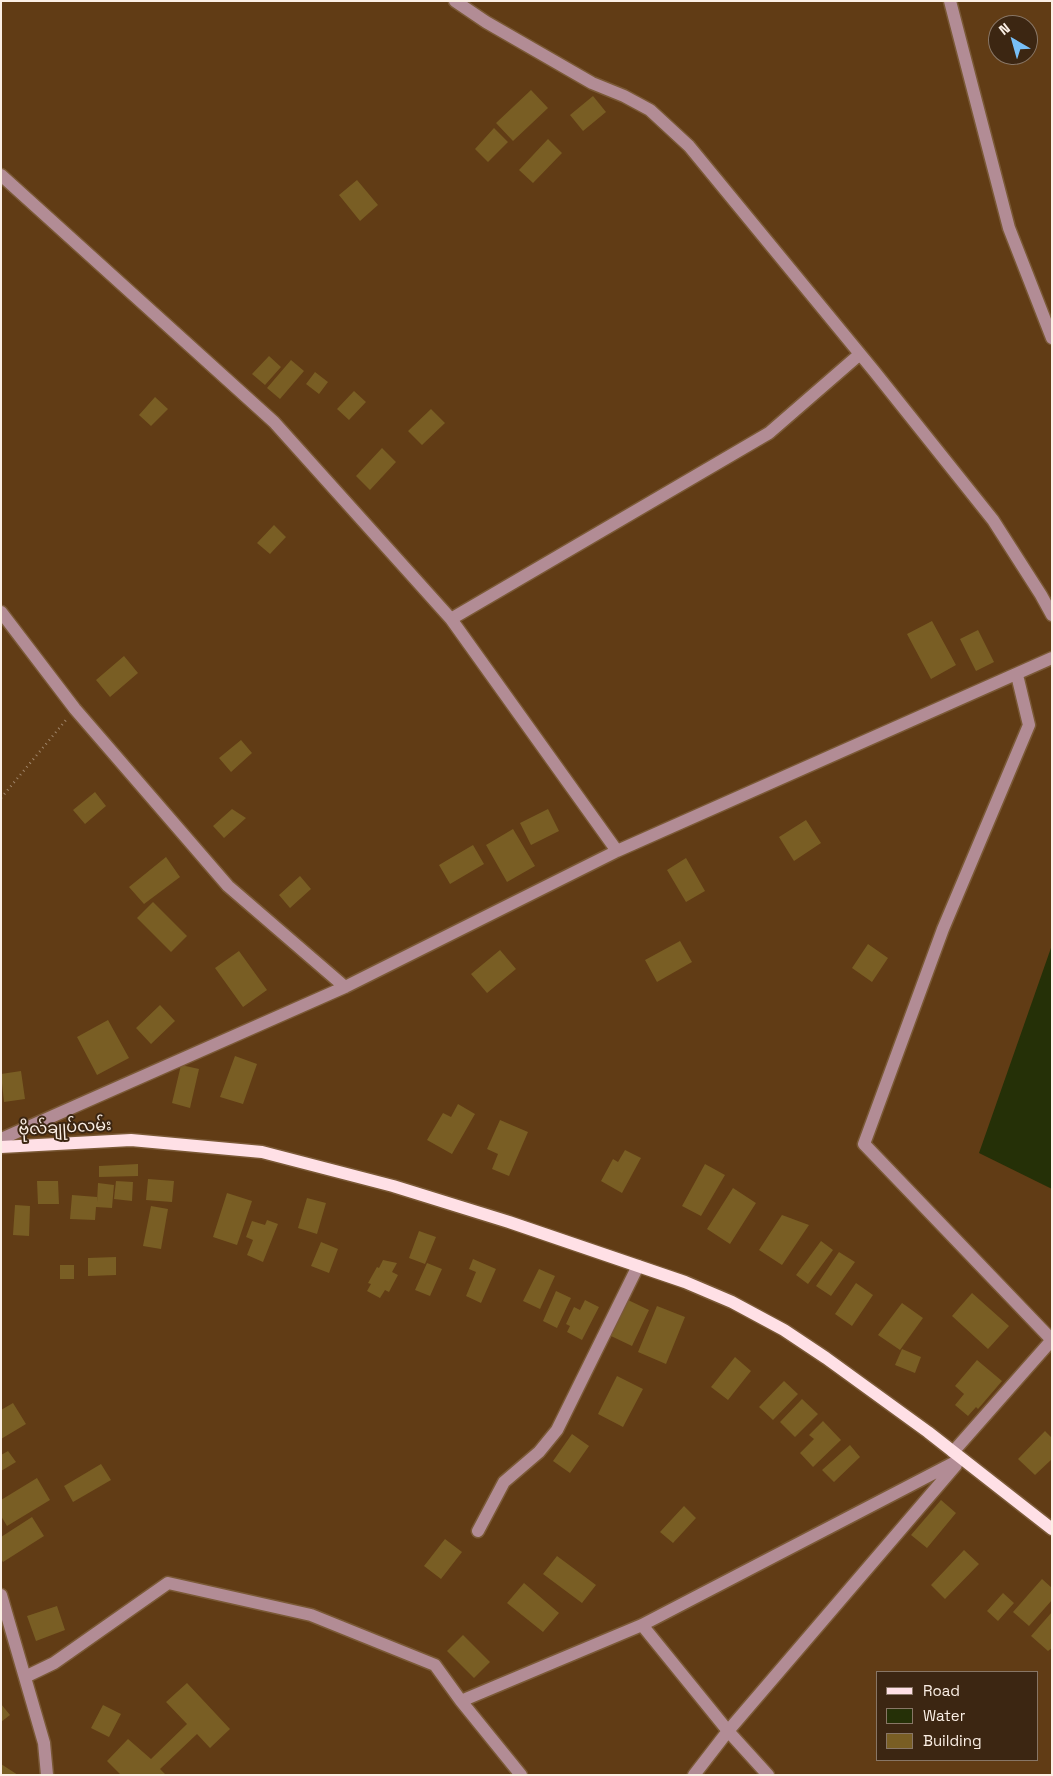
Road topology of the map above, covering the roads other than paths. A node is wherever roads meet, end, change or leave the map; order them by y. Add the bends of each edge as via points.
1 (455, 1) edge
2 (950, 1) edge
3 (1, 174) edge
4 (1048, 314) edge
5 (1052, 338) edge
6 (860, 354) junction
7 (1, 612) edge
8 (1052, 614) edge
9 (451, 619) junction
10 (1052, 658) edge
11 (1017, 674) junction
12 (617, 851) junction
13 (345, 988) junction
14 (1, 1139) edge
15 (1, 1148) edge
16 (638, 1266) junction
17 (1051, 1341) edge
18 (956, 1456) junction
19 (1052, 1529) edge
20 (478, 1531) dead end
21 (1, 1595) edge
22 (642, 1624) junction
23 (24, 1677) junction
24 (461, 1701) junction
25 (728, 1731) junction
26 (47, 1775) edge
27 (521, 1775) edge
28 (694, 1775) edge
29 (768, 1775) edge

1 - 6 street via 592,83 650,110 689,146
2 - 4 street via 1009,228
3 - 9 street via 274,422
4 - 5 street
6 - 8 street via 993,520
6 - 9 street via 769,434
7 - 13 street via 75,708 228,886
9 - 12 street
10 - 11 street
11 - 12 street
11 - 17 street via 1029,725 943,929 864,1144
12 - 13 street
13 - 14 street
15 - 16 main road, ဗိုလ်ချုပ်လမ်း via 131,1140 262,1152 393,1186
16 - 18 main road, ဗိုလ်ချုပ်လမ်း via 702,1288 784,1330 928,1432
16 - 20 street via 557,1430 539,1452 504,1482
17 - 18 street
18 - 19 main road, ဗိုလ်ချုပ်လမ်း
18 - 22 street
18 - 25 street
21 - 23 street
22 - 24 street
22 - 25 street
23 - 24 street via 54,1663 168,1583 320,1618 435,1665
23 - 26 street via 44,1744
24 - 27 street
25 - 28 street
25 - 29 street

